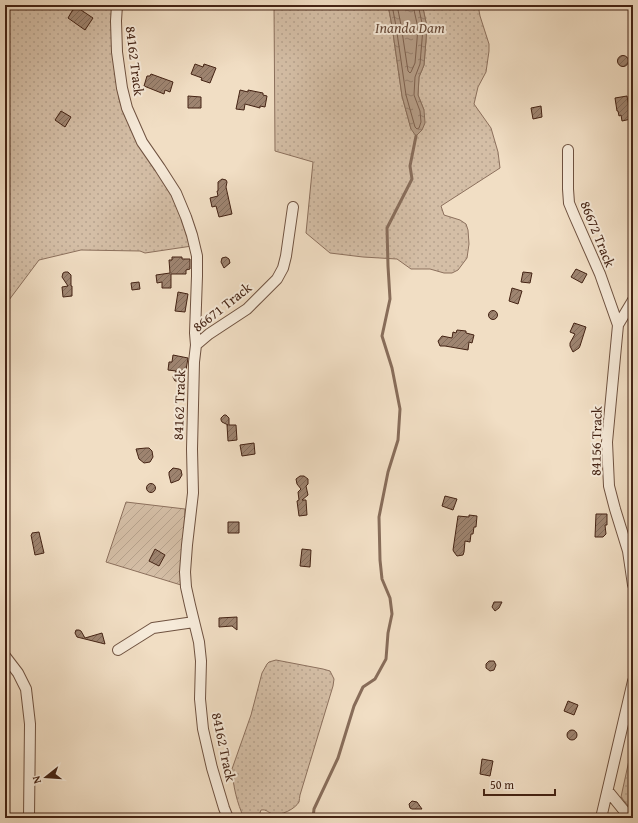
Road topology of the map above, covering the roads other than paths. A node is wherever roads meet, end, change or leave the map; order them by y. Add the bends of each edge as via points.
1 (117, 5) edge
2 (568, 150) dead end
3 (293, 207) dead end
4 (633, 300) edge
5 (618, 325) junction
6 (196, 345) junction
7 (633, 585) edge
8 (194, 622) junction
9 (118, 650) dead end
10 (5, 656) edge
11 (633, 682) edge
12 (608, 791) junction
13 (29, 818) edge
14 (228, 818) edge
15 (601, 818) edge
16 (630, 818) edge

1 - 6 street, 84162 Track via 117,52 127,108 142,142 176,194 194,242 197,256
2 - 5 street, 86672 Track via 569,203 600,274
3 - 6 street, 86671 Track via 286,256 277,279 247,309
4 - 5 street, 84156 Track
5 - 7 street, 84156 Track via 607,442 609,486 628,551
6 - 8 street, 84162 Track via 193,493 186,545 186,587
8 - 9 street via 153,628
8 - 14 street, 84162 Track via 201,661 200,699 203,729
10 - 13 street via 26,689 30,724
11 - 12 street
12 - 15 street
12 - 16 street

